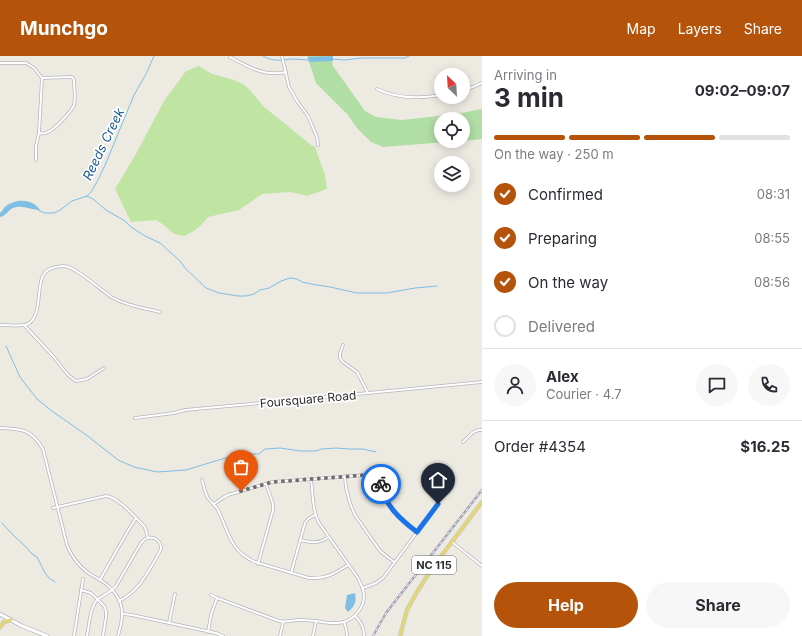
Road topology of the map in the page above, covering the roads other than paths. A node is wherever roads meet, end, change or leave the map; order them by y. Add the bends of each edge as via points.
1 (282, 56) edge
2 (230, 57) dead end
3 (0, 63) edge
4 (286, 72) junction
5 (42, 78) junction
6 (482, 83) edge
7 (470, 88) edge
8 (377, 90) dead end
9 (434, 96) edge
10 (39, 132) junction
11 (318, 145) dead end
12 (36, 160) dead end
13 (160, 312) dead end
14 (0, 325) edge
15 (24, 325) junction
16 (344, 345) dead end
17 (104, 368) dead end
18 (482, 382) edge
19 (368, 393) junction
20 (135, 418) dead end
21 (0, 428) edge
22 (482, 430) edge
23 (463, 442) dead end
24 (380, 469) dead end
25 (380, 474) junction
26 (345, 476) junction
27 (312, 479) junction
28 (202, 480) dead end
29 (266, 483) junction
30 (482, 502) edge
31 (214, 504) junction
32 (438, 504) dead end
33 (53, 508) dead end
34 (58, 508) junction
35 (315, 515) junction
36 (136, 518) junction
37 (417, 532) junction
38 (329, 537) junction
39 (148, 538) junction
40 (300, 540) junction
41 (452, 542) junction
42 (394, 562) junction
43 (258, 564) junction
44 (348, 565) junction
45 (482, 566) edge
46 (291, 573) junction
47 (83, 579) dead end
48 (100, 580) junction
49 (363, 588) junction
50 (81, 590) junction
51 (113, 590) junction
52 (175, 594) dead end
53 (211, 595) dead end
54 (217, 598) junction
55 (98, 600) junction
56 (120, 601) junction
57 (0, 614) edge
58 (122, 614) junction
59 (354, 616) junction
60 (11, 620) junction
61 (316, 621) junction
62 (283, 622) junction
63 (344, 622) junction
64 (169, 623) junction
65 (0, 627) edge
66 (208, 632) junction
67 (46, 636) edge
68 (74, 636) edge
69 (87, 636) edge
70 (103, 636) edge
71 (118, 636) edge
72 (223, 636) edge
73 (280, 636) edge
74 (313, 636) edge
75 (347, 636) edge
76 (364, 636) edge
77 (400, 636) edge

1 - 4 street
2 - 4 street via 262,73
3 - 5 street via 26,63
4 - 11 street via 292,94 314,127
5 - 10 street
5 - 10 street via 73,78 75,101 72,110 54,129 43,134
6 - 7 street
8 - 9 street via 400,97
10 - 12 street
13 - 15 street via 133,306 114,298 80,273 66,266 58,266 49,269 43,275 35,315 30,323
14 - 15 street
15 - 17 street via 76,381 87,379
16 - 19 street via 340,358 357,372
18 - 19 street, Foursquare Road
19 - 20 street, Foursquare Road via 185,410
21 - 34 street via 24,431 38,441 43,449
22 - 23 street via 472,433
24 - 25 street
25 - 26 street
25 - 37 street via 386,500 400,519
26 - 27 street
26 - 42 street via 346,488 355,515 380,550
27 - 29 street
27 - 35 street
28 - 31 street via 206,494
29 - 31 street via 228,495
29 - 43 street via 273,510
30 - 41 main road, NC 115
31 - 43 street via 233,545 245,558
32 - 37 street
33 - 34 street
34 - 36 street via 110,496
34 - 48 street via 71,553 80,566
35 - 38 street
35 - 40 street via 305,523
36 - 39 street via 144,526
36 - 48 street
37 - 42 street
38 - 40 street via 318,543
38 - 44 street
39 - 51 street via 141,543
39 - 56 street via 158,541 160,552 140,585
40 - 46 street
41 - 45 street
41 - 77 main road, NC 115 via 426,577 407,610
42 - 49 street via 383,578
43 - 46 street
44 - 46 street via 329,576 317,578
44 - 49 street
47 - 50 street
48 - 51 street
49 - 59 street via 363,603
50 - 55 street via 91,593
50 - 68 street
51 - 55 street
51 - 56 street
52 - 64 street
53 - 54 street
54 - 62 street
54 - 66 street
55 - 69 street via 92,611
55 - 70 street via 106,612
56 - 58 street
57 - 60 street
58 - 64 street
58 - 71 street
59 - 63 street
59 - 76 street via 363,626
60 - 65 main road via 4,622
60 - 67 street
61 - 62 street via 301,619
61 - 63 street
61 - 74 street
62 - 73 street
63 - 75 street
64 - 66 street
66 - 72 street

